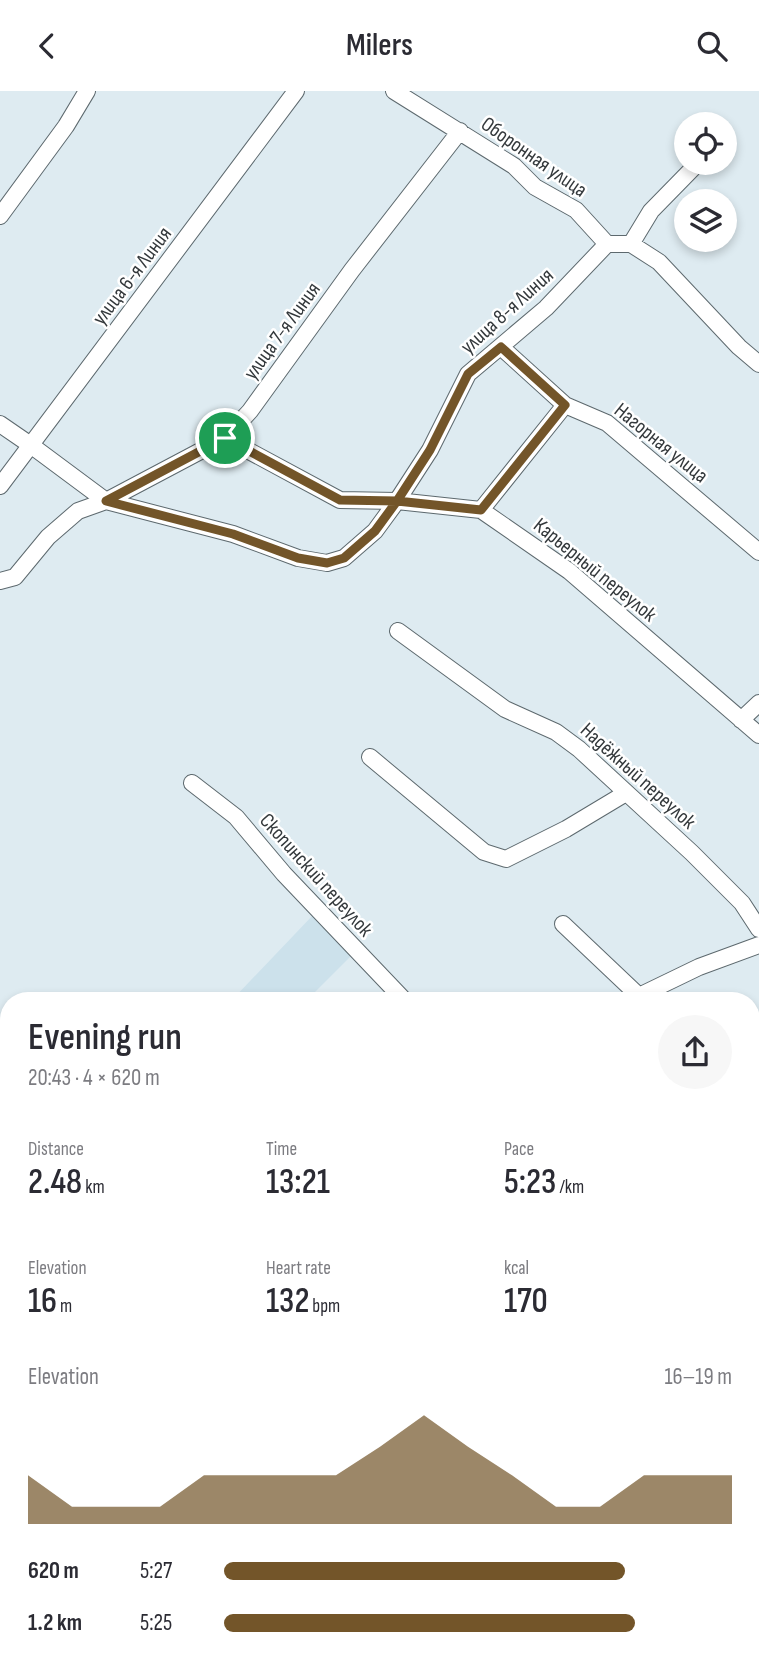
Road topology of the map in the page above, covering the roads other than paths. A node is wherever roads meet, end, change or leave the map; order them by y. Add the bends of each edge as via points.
1 (86, 91) edge
2 (296, 91) edge
3 (403, 94) edge
4 (460, 131) junction
5 (686, 175) edge
6 (0, 216) edge
7 (607, 244) junction
8 (631, 244) junction
9 (501, 347) junction
10 (759, 364) edge
11 (565, 405) junction
12 (0, 424) edge
13 (225, 438) junction
14 (32, 446) junction
15 (0, 486) edge
16 (106, 501) junction
17 (397, 501) junction
18 (481, 510) junction
19 (759, 552) edge
20 (0, 581) edge
21 (398, 631) dead end
22 (759, 703) edge
23 (741, 720) junction
24 (759, 735) edge
25 (370, 757) dead end
26 (192, 783) dead end
27 (626, 793) junction
28 (563, 924) dead end
29 (759, 929) edge
30 (759, 945) edge
31 (397, 992) edge
32 (630, 992) edge
33 (651, 992) edge

1 - 6 street
2 - 14 street, улица 6-я Линия
3 - 4 street, Оборонная улица
4 - 7 street, Оборонная улица via 514,166 535,187 576,210
4 - 13 street, улица 7-я Линия
5 - 8 street via 651,211
7 - 8 street
7 - 9 street, улица 8-я Линия
8 - 10 street via 659,262
9 - 11 street, Нагорная улица
9 - 17 street, улица 8-я Линия via 468,374 430,450
11 - 18 street
11 - 19 street, Нагорная улица via 607,423
12 - 14 street
13 - 16 street, улица 7-я Линия
13 - 17 street, Карьерный переулок via 340,500
14 - 15 street, улица 6-я Линия
14 - 16 street
16 - 17 street, улица 8-я Линия via 327,563 344,558 375,531
16 - 20 street, улица 7-я Линия via 78,511 48,537 15,577
17 - 18 street, Карьерный переулок
18 - 23 street, Карьерный переулок via 569,571
21 - 27 street, Надёжный переулок via 505,709 556,732
22 - 23 street
23 - 24 street, Карьерный переулок
25 - 27 street via 484,852 506,859
26 - 31 street, Скопинский переулок via 236,817
27 - 29 street, Надёжный переулок via 742,903
28 - 32 street
30 - 33 street via 699,967

